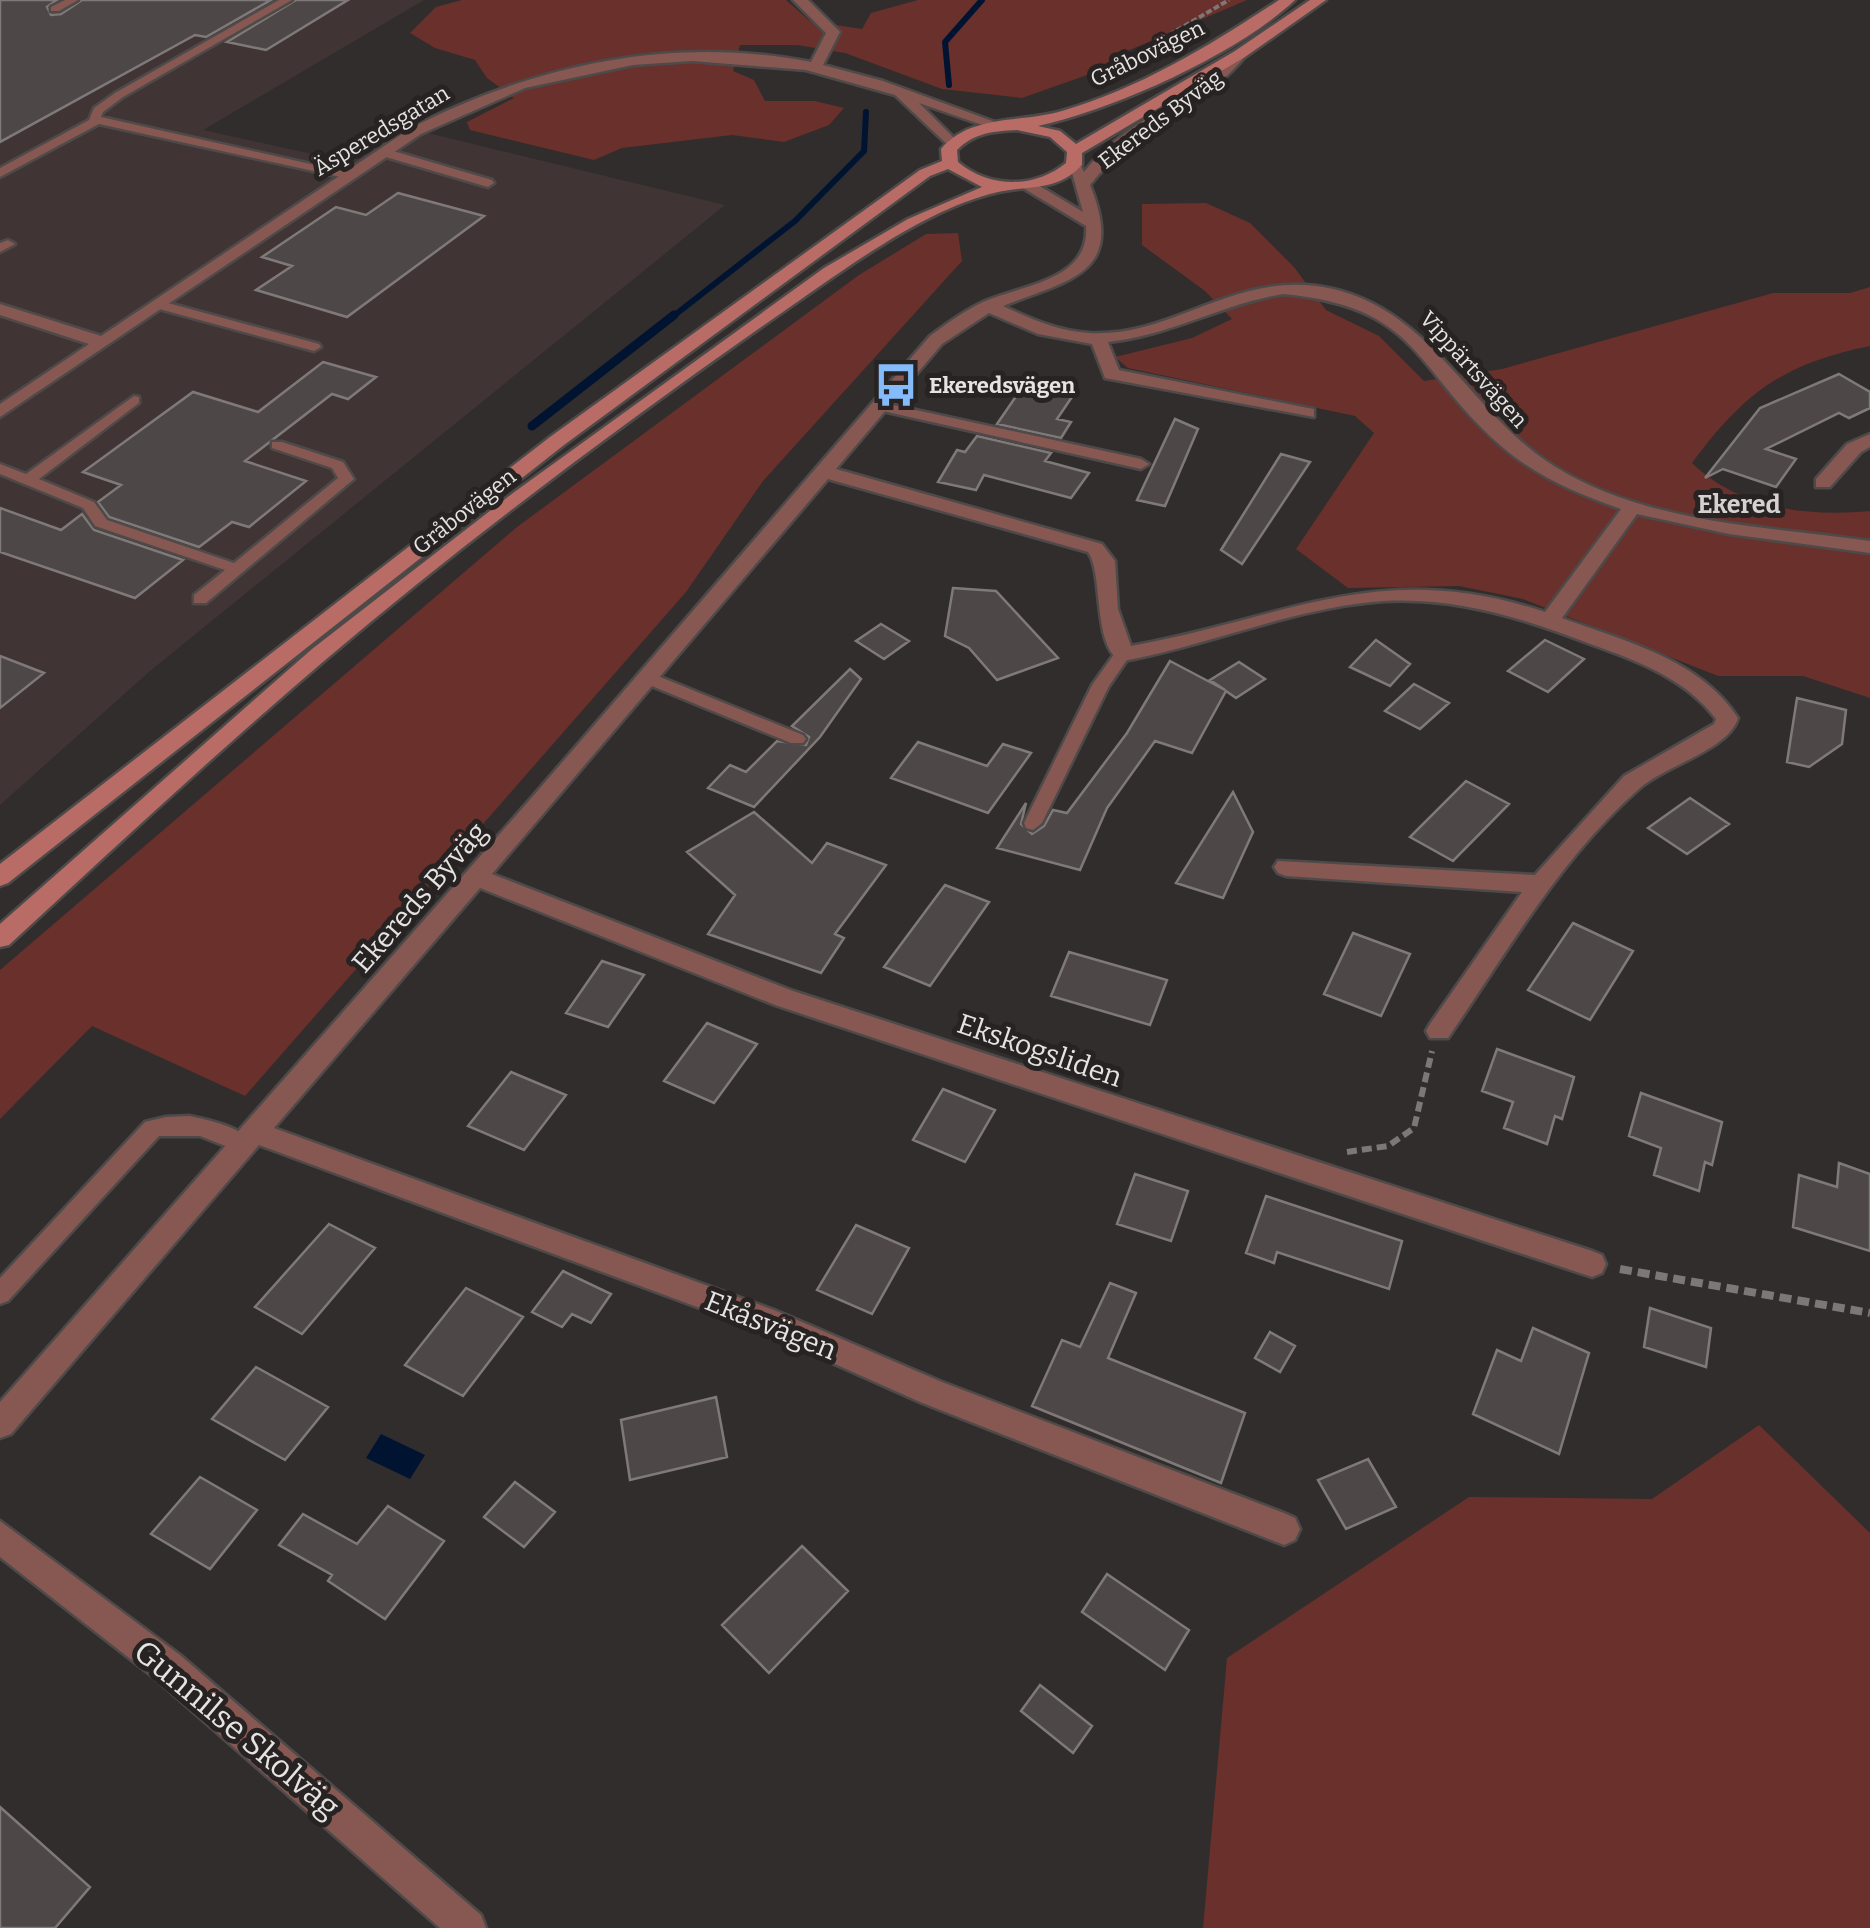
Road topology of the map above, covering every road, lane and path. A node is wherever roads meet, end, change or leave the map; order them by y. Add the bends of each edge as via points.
1 (73, 0) edge
2 (286, 0) edge
3 (800, 0) edge
4 (1229, 0) edge
5 (1288, 0) edge
6 (1319, 0) edge
7 (55, 9) dead end
8 (1240, 54) junction
9 (815, 68) junction
10 (1084, 83) dead end
11 (902, 95) junction
12 (94, 120) junction
13 (998, 126) junction
14 (1017, 126) junction
15 (952, 144) junction
16 (384, 152) junction
17 (1075, 158) junction
18 (950, 163) junction
19 (0, 173) edge
20 (346, 176) junction
21 (488, 184) dead end
22 (1028, 185) junction
23 (1002, 186) junction
24 (1081, 186) junction
25 (1090, 222) junction
26 (156, 304) junction
27 (988, 306) junction
28 (0, 309) edge
29 (1099, 340) junction
30 (102, 342) junction
31 (314, 347) dead end
32 (134, 400) dead end
33 (879, 406) junction
34 (0, 412) edge
35 (1308, 413) dead end
36 (1870, 440) edge
37 (277, 445) dead end
38 (1140, 464) dead end
39 (0, 468) edge
40 (822, 471) junction
41 (28, 479) junction
42 (1823, 483) dead end
43 (1632, 508) junction
44 (1870, 548) edge
45 (236, 569) junction
46 (200, 600) dead end
47 (1549, 620) junction
48 (1123, 654) junction
49 (648, 678) junction
50 (797, 739) dead end
51 (1033, 823) dead end
52 (1286, 867) dead end
53 (0, 877) edge
54 (475, 878) junction
55 (1542, 884) junction
56 (0, 938) edge
57 (1439, 1032) joint
58 (249, 1138) junction
59 (1333, 1153) dead end
60 (1592, 1264) joint
61 (0, 1294) edge
62 (1870, 1313) edge
63 (0, 1424) edge
64 (1284, 1529) dead end
65 (0, 1537) edge
66 (468, 1928) edge

1 - 7 lane
2 - 12 lane via 119,96
3 - 9 street via 832,32
4 - 10 path
5 - 14 main road, Gråbovägen via 1148,84 1078,112
6 - 8 main road, Gråbovägen
8 - 17 main road, Gråbovägen
8 - 24 street, Ekereds Byväg via 1098,164
9 - 11 street, Äsperedsgatan
9 - 16 street, Äsperedsgatan via 696,59 569,72 460,108
11 - 13 street, Äsperedsgatan
11 - 15 street, Äsperedsgatan
12 - 19 lane
12 - 20 lane
13 - 14 main road
13 - 15 main road
14 - 17 main road via 1054,134
15 - 18 main road
16 - 20 street, Äsperedsgatan
16 - 21 lane
17 - 22 main road, Gråbovägen via 1058,178
17 - 24 street, Ekereds Byväg
18 - 23 main road via 969,178
18 - 53 main road, Gråbovägen via 925,173 557,441
20 - 26 street, Äsperedsgatan
22 - 23 main road
22 - 25 street
23 - 56 main road, Gråbovägen via 950,204 884,240 569,460 274,693
24 - 25 street, Ekereds Byväg via 1094,211
25 - 27 street, Ekereds Byväg via 1092,251 1075,271
26 - 30 street, Äsperedsgatan
26 - 31 lane
27 - 29 street, Vippärtsvägen via 1049,335
27 - 33 street, Ekereds Byväg via 936,340
28 - 30 street
29 - 35 street via 1110,374
29 - 43 street, Vippärtsvägen via 1136,336 1270,291 1323,291 1366,302 1411,330 1510,445
30 - 34 street, Äsperedsgatan
32 - 41 lane
33 - 38 lane
33 - 40 street, Ekereds Byväg
36 - 42 street
37 - 45 lane via 338,466 346,479
39 - 41 lane
40 - 48 street via 1096,548 1105,561 1108,609
40 - 49 street, Ekereds Byväg
41 - 45 lane via 88,505 101,523
43 - 44 street, Vippärtsvägen via 1723,530
43 - 47 street
45 - 46 lane
47 - 48 street via 1479,603 1386,595
47 - 55 street via 1687,679 1716,698 1726,718 1713,736 1634,780
48 - 51 lane
49 - 50 lane
49 - 54 street, Ekereds Byväg
52 - 55 street
54 - 58 street, Ekereds Byväg
54 - 60 street, Ekskogsliden via 784,998
55 - 57 street
57 - 59 path via 1414,1128 1388,1146
58 - 61 lane via 198,1124 153,1128
58 - 63 street, Ekereds Byväg
58 - 64 street, Ekåsvägen via 764,1320
60 - 62 path
65 - 66 street, Gunnilse Skolväg via 168,1667

